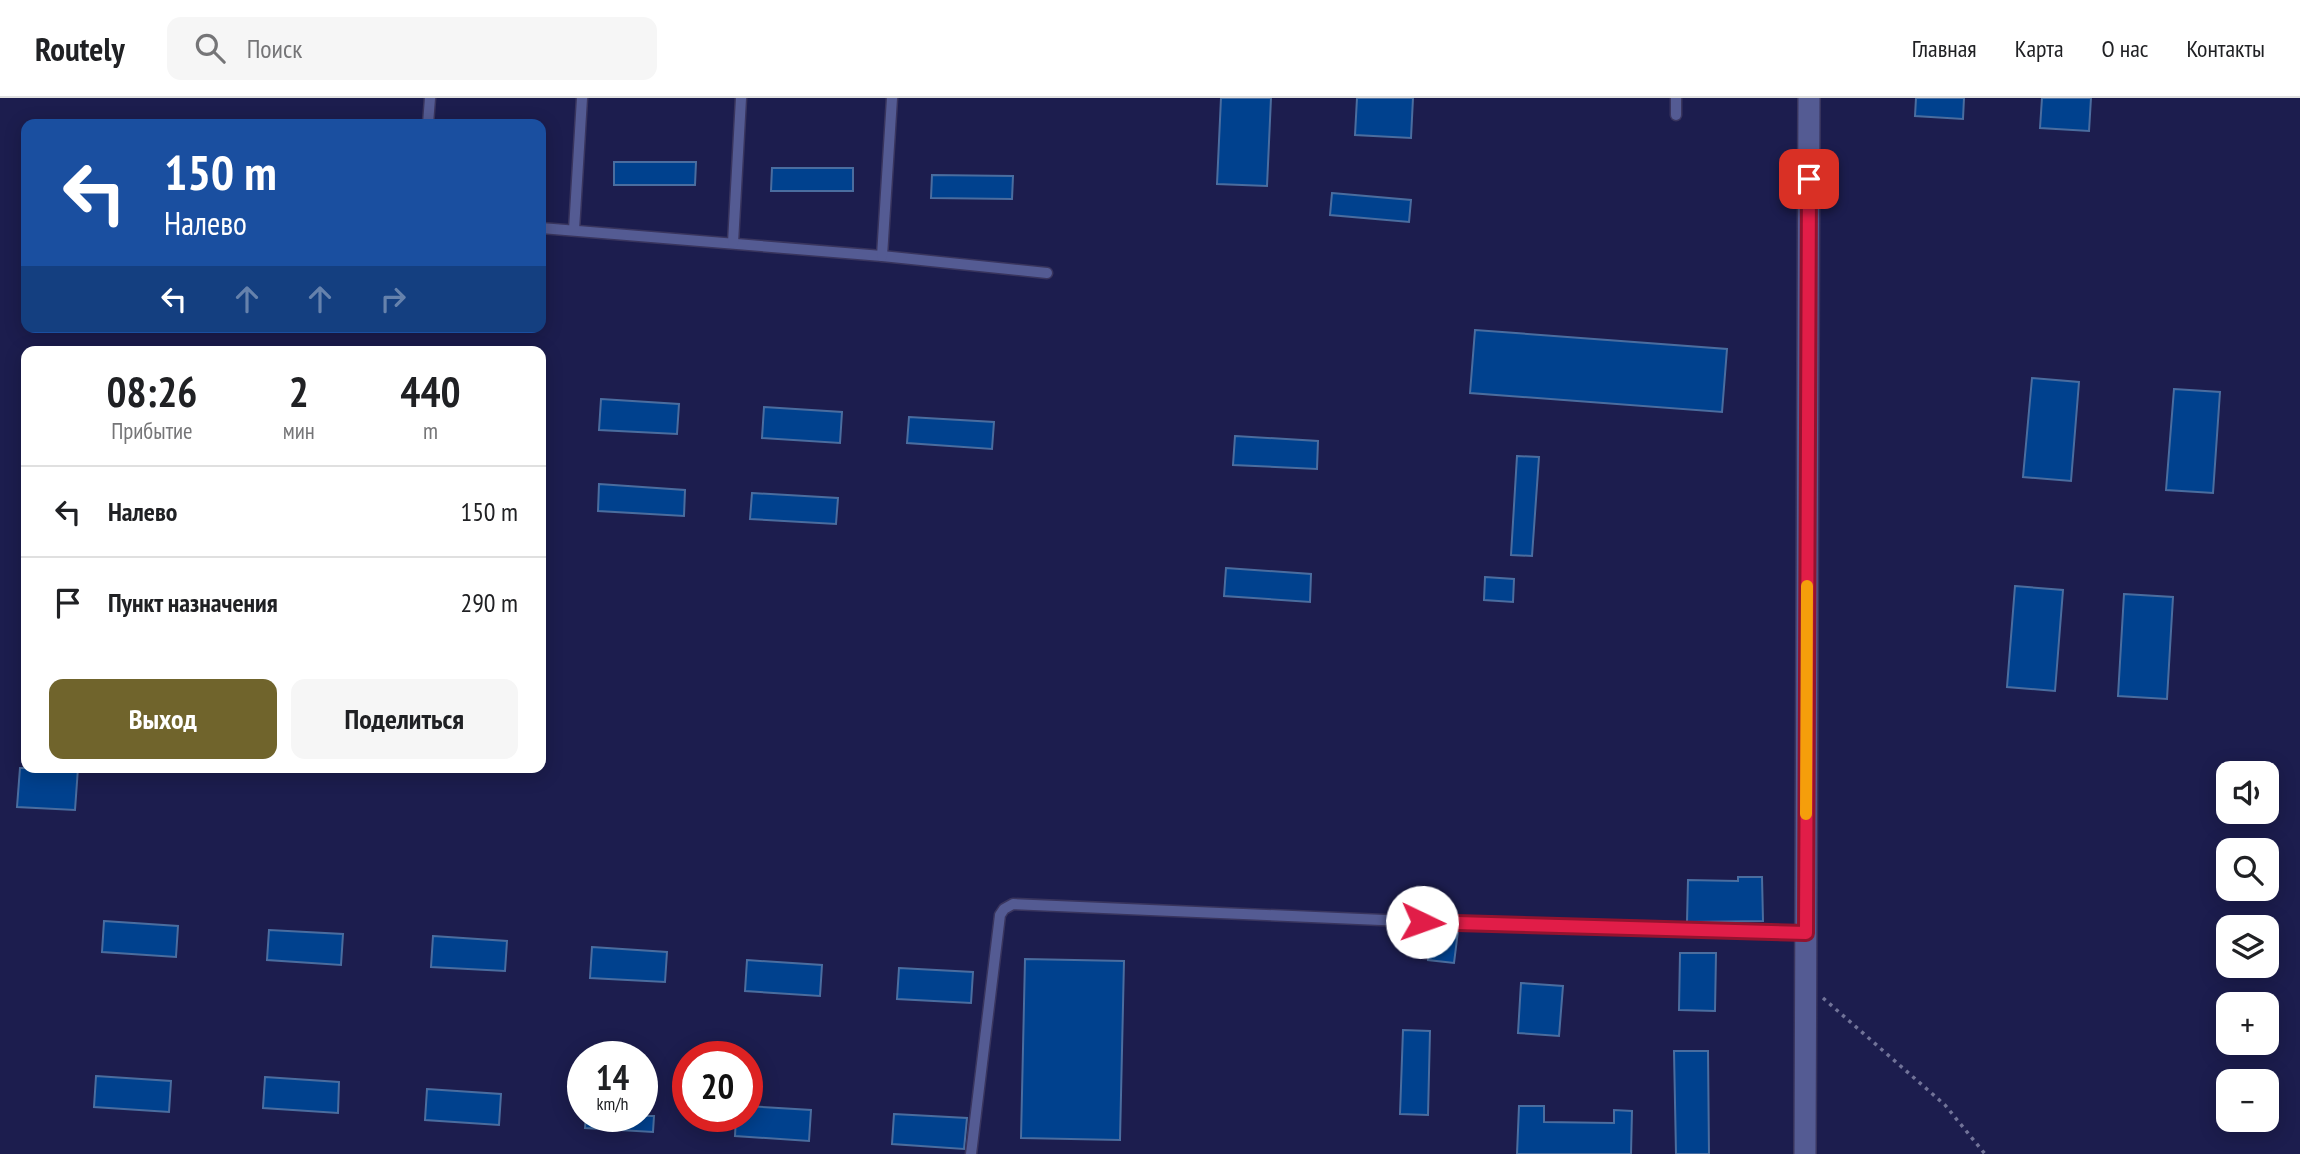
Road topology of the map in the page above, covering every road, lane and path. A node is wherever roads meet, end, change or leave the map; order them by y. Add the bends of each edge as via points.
1 (430, 98) edge
2 (582, 98) edge
3 (741, 98) edge
4 (892, 98) edge
5 (1676, 98) edge
6 (1809, 98) edge
7 (1676, 115) dead end
8 (428, 119) edge
9 (546, 228) edge
10 (573, 230) junction
11 (733, 243) junction
12 (882, 256) junction
13 (1047, 273) dead end
14 (1806, 933) junction
15 (1806, 981) junction
16 (971, 1154) edge
17 (1805, 1154) edge
18 (1985, 1154) edge

1 - 8 lane
2 - 10 lane
3 - 11 lane
4 - 12 lane
5 - 7 lane
6 - 14 street
9 - 10 lane
10 - 11 lane
11 - 12 lane
12 - 13 lane
14 - 15 street
14 - 16 lane via 1013,904 1000,915
15 - 17 street
15 - 18 path via 1945,1105

